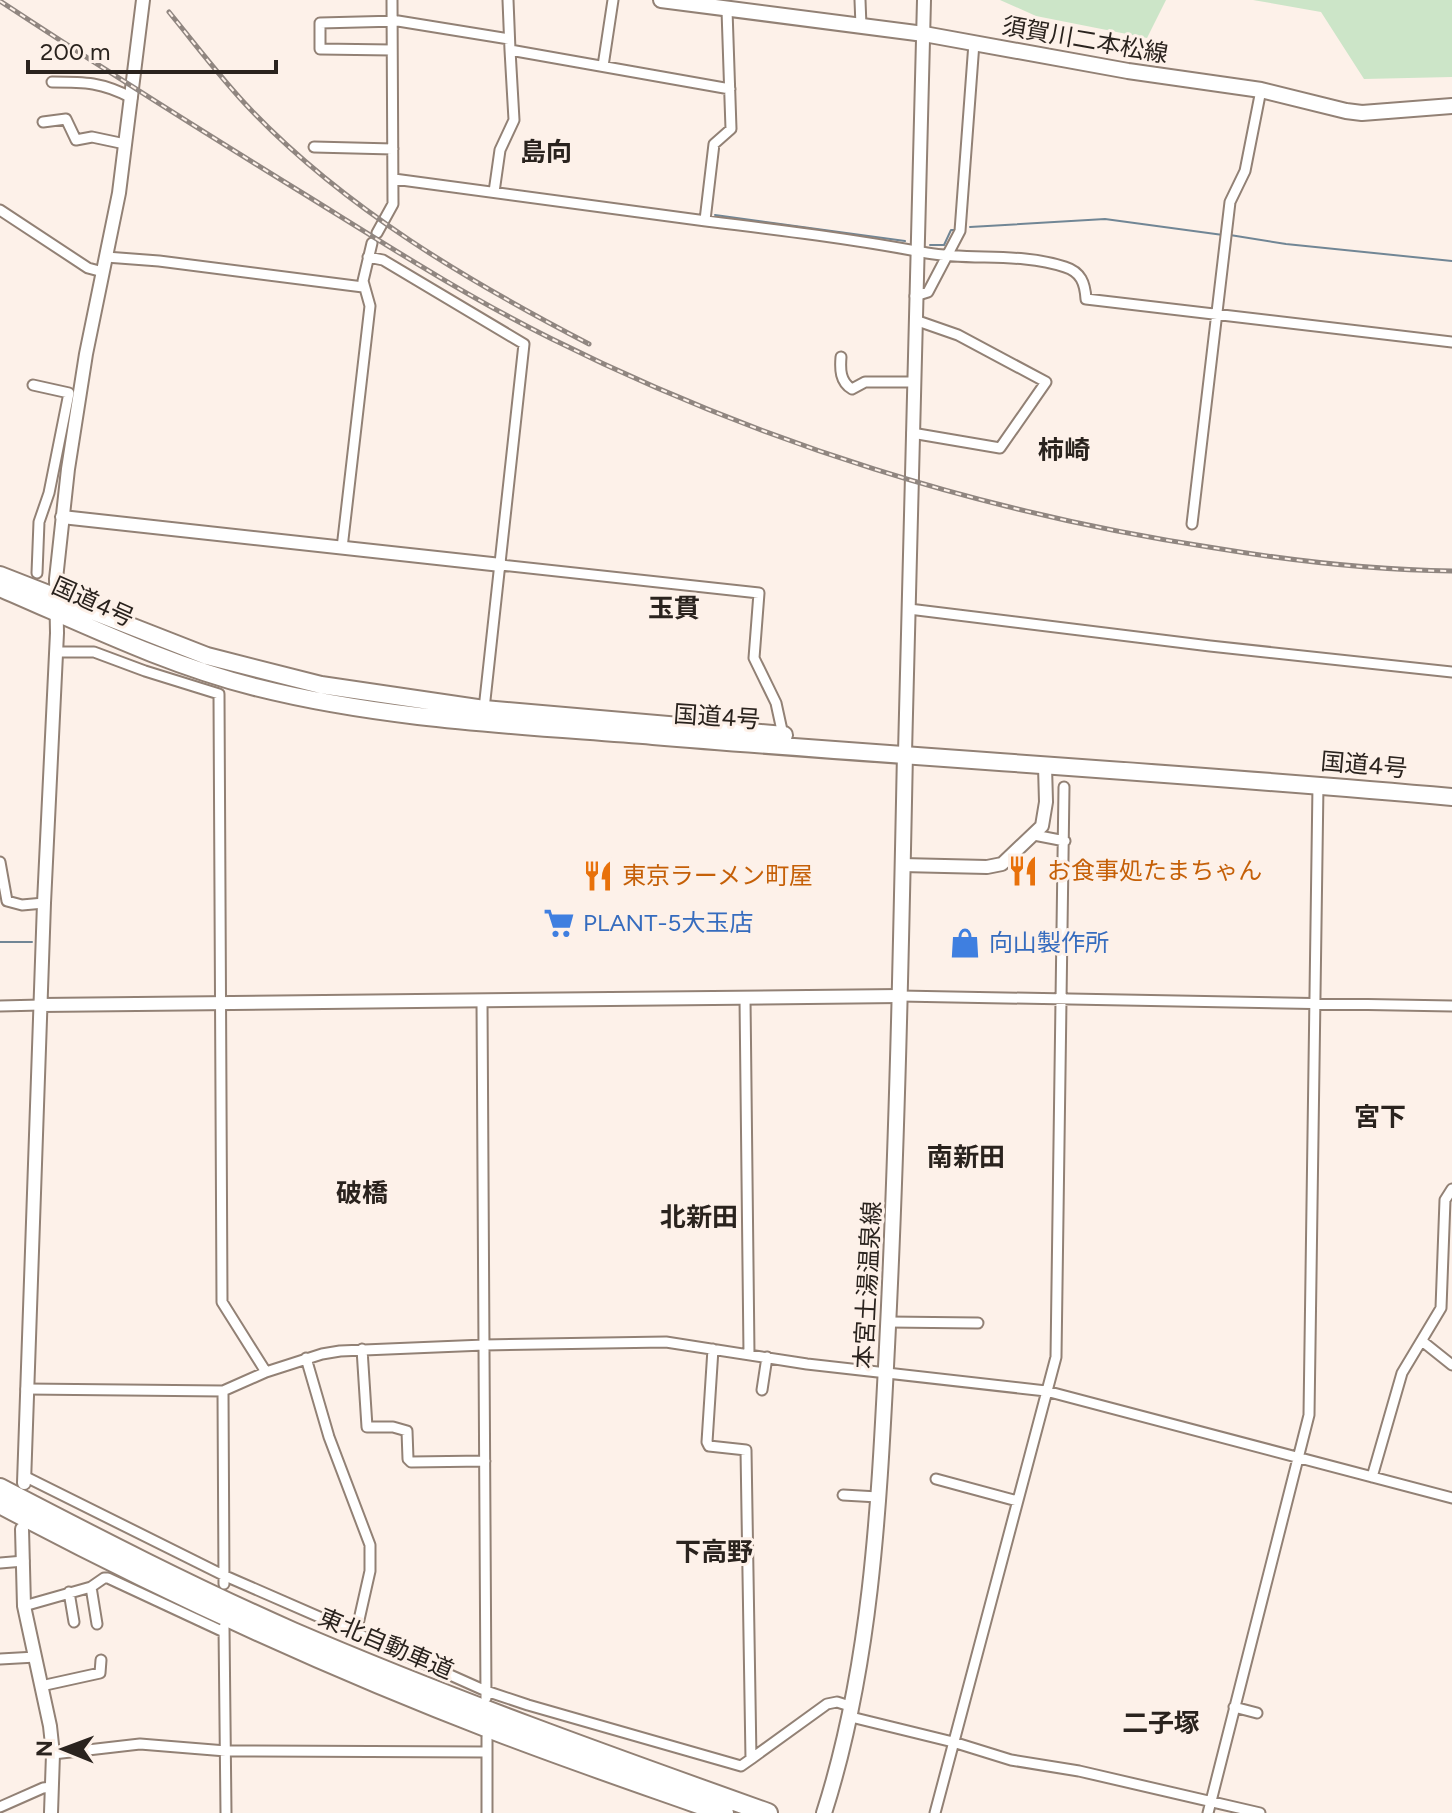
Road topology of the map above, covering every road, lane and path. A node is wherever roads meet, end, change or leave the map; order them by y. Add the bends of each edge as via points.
1 (143, 0) edge
2 (392, 0) edge
3 (508, 0) edge
4 (613, 0) edge
5 (661, 0) edge
6 (860, 0) edge
7 (924, 0) edge
8 (727, 10) junction
9 (391, 23) junction
10 (861, 26) junction
11 (924, 34) junction
12 (509, 39) junction
13 (974, 43) junction
14 (392, 50) junction
15 (510, 50) junction
16 (603, 66) junction
17 (52, 82) dead end
18 (730, 89) junction
19 (1261, 90) junction
20 (132, 98) junction
21 (1452, 106) edge
22 (43, 122) dead end
23 (125, 144) junction
24 (314, 147) dead end
25 (393, 149) junction
26 (394, 179) junction
27 (494, 192) junction
28 (0, 210) edge
29 (705, 220) junction
30 (916, 250) junction
31 (949, 255) junction
32 (106, 257) junction
33 (368, 257) junction
34 (103, 272) junction
35 (363, 287) junction
36 (915, 296) junction
37 (1217, 315) junction
38 (915, 320) junction
39 (1452, 342) edge
40 (841, 357) dead end
41 (913, 382) junction
42 (33, 385) dead end
43 (912, 433) junction
44 (46, 504) junction
45 (63, 512) junction
46 (1192, 524) dead end
47 (342, 548) junction
48 (501, 565) junction
49 (37, 573) dead end
50 (0, 575) edge
51 (0, 588) edge
52 (56, 604) junction
53 (909, 609) junction
54 (56, 652) junction
55 (1452, 672) edge
56 (484, 709) junction
57 (783, 735) junction
58 (905, 748) junction
59 (1045, 766) junction
60 (1318, 785) junction
61 (1064, 787) dead end
62 (1452, 788) edge
63 (1452, 797) edge
64 (1034, 835) junction
65 (1065, 841) junction
66 (0, 862) edge
67 (902, 865) junction
68 (44, 903) junction
69 (900, 996) junction
70 (1062, 997) junction
71 (745, 998) junction
72 (482, 1000) junction
73 (222, 1002) junction
74 (1315, 1004) junction
75 (41, 1005) junction
76 (0, 1006) edge
77 (1452, 1006) edge
78 (1452, 1189) edge
79 (888, 1322) junction
80 (978, 1323) dead end
81 (1422, 1341) junction
82 (484, 1345) junction
83 (362, 1349) junction
84 (713, 1349) junction
85 (749, 1354) junction
86 (767, 1357) junction
87 (306, 1358) junction
88 (1452, 1365) edge
89 (885, 1371) junction
90 (266, 1372) junction
91 (26, 1389) junction
92 (762, 1390) dead end
93 (223, 1391) junction
94 (1046, 1391) junction
95 (1299, 1458) junction
96 (485, 1461) junction
97 (1372, 1477) junction
98 (24, 1479) joint
99 (936, 1479) dead end
100 (0, 1488) edge
101 (843, 1495) dead end
102 (878, 1497) junction
103 (1452, 1498) edge
104 (1017, 1501) junction
105 (0, 1504) edge
106 (22, 1529) dead end
107 (24, 1561) junction
108 (0, 1563) edge
109 (224, 1580) junction
110 (91, 1587) junction
111 (69, 1592) junction
112 (24, 1606) junction
113 (74, 1622) dead end
114 (97, 1624) dead end
115 (356, 1633) junction
116 (36, 1657) junction
117 (0, 1659) edge
118 (101, 1660) dead end
119 (41, 1686) junction
120 (486, 1694) junction
121 (1234, 1707) junction
122 (852, 1712) junction
123 (1257, 1713) dead end
124 (487, 1737) dead end
125 (953, 1742) junction
126 (226, 1751) junction
127 (486, 1752) junction
128 (53, 1754) junction
129 (751, 1759) junction
130 (52, 1787) junction
131 (1210, 1800) junction
132 (0, 1807) edge
133 (51, 1813) edge
134 (226, 1813) edge
135 (487, 1813) edge
136 (724, 1813) edge
137 (768, 1813) edge
138 (824, 1813) edge
139 (935, 1813) edge
140 (1208, 1813) edge
141 (1260, 1813) edge

1 - 20 street
2 - 9 street
3 - 12 street
4 - 16 street
5 - 8 main road, 須賀川二本松線
6 - 10 street
7 - 11 street
8 - 10 main road, 須賀川二本松線
8 - 18 street
9 - 12 street
9 - 14 street
9 - 14 street via 320,23 320,49
10 - 11 main road, 須賀川二本松線
11 - 13 main road, 須賀川二本松線
11 - 30 street
12 - 15 street
13 - 19 main road, 須賀川二本松線
13 - 31 street via 960,231
14 - 25 street
15 - 16 street
15 - 27 street via 514,120 500,150
16 - 18 street
17 - 20 street via 109,86
18 - 29 street via 731,129 714,144
19 - 21 main road, 須賀川二本松線 via 1362,113
19 - 37 street via 1245,171 1230,202
20 - 23 street
22 - 23 street via 66,119 76,140 92,137
23 - 32 street
24 - 25 street
25 - 26 street
26 - 27 street
26 - 33 street via 393,204
27 - 29 street
28 - 34 street via 88,268
29 - 30 street
30 - 31 street
30 - 36 street
31 - 36 street via 928,292
31 - 37 street via 1013,257 1066,267 1079,273 1086,299
32 - 34 street
32 - 35 street
33 - 35 street
33 - 48 street via 383,260 524,344
34 - 45 street
35 - 47 street via 370,306
36 - 38 street
37 - 39 street
37 - 46 street
38 - 41 street
38 - 43 street via 958,335 1046,382 1000,448
40 - 41 street via 841,375 852,389 865,382
41 - 43 street
42 - 44 street via 69,393
43 - 53 street
44 - 45 street
44 - 49 street via 39,522
45 - 47 street
45 - 52 street
47 - 48 street
48 - 56 street
48 - 57 street via 759,593 754,658 776,703
50 - 52 highway, 国道4号
51 - 52 highway, 国道4号
52 - 54 street
52 - 56 highway, 国道4号 via 244,667 321,685
52 - 58 highway, 国道4号 via 156,655 216,676 364,710 467,723
53 - 55 street
53 - 58 street
54 - 68 street
54 - 73 street via 94,652 219,694
56 - 57 highway, 国道4号
57 - 58 highway, 国道4号
58 - 59 highway, 国道4号
58 - 62 highway, 国道4号
58 - 67 main road, 本宮土湯温泉線
59 - 60 highway, 国道4号
59 - 64 street via 1045,818
60 - 63 highway, 国道4号
60 - 74 street
61 - 65 street
64 - 65 street
64 - 67 street via 995,866
65 - 70 street
66 - 68 street via 7,901
67 - 69 main road, 本宮土湯温泉線
68 - 75 street
69 - 70 street
69 - 71 street
69 - 79 main road, 本宮土湯温泉線
70 - 74 street
70 - 94 street via 1056,1357
71 - 72 street
71 - 85 street
72 - 73 street
72 - 82 street
73 - 75 street
73 - 90 street via 222,1302
74 - 77 street
74 - 95 street via 1309,1415
75 - 76 street
75 - 91 street
78 - 81 street via 1445,1200 1441,1308
79 - 80 street
79 - 89 main road, 本宮土湯温泉線
81 - 88 street
81 - 97 street via 1402,1373
82 - 83 street
82 - 84 street via 666,1342
82 - 96 street
83 - 87 street
83 - 96 street via 367,1427 407,1431 411,1462
84 - 85 street
84 - 129 street via 707,1442 746,1450
85 - 86 street
86 - 89 street
86 - 92 street
87 - 90 street
87 - 115 street via 370,1545 370,1571
89 - 94 street
89 - 102 main road, 本宮土湯温泉線
90 - 93 street
91 - 93 street
91 - 98 street
93 - 109 street
94 - 95 street
94 - 104 street
95 - 97 street
95 - 121 street
96 - 120 street
97 - 103 street
98 - 109 street
99 - 104 street
100 - 137 highway, 東北自動車道 via 170,1575 344,1653 538,1731
101 - 102 street
102 - 122 main road, 本宮土湯温泉線
104 - 125 street
105 - 136 highway, 東北自動車道 via 301,1650 494,1730
106 - 107 street
107 - 108 street
107 - 112 street
109 - 115 street
110 - 111 street
110 - 114 street
110 - 126 street via 108,1578 224,1628
111 - 112 street
111 - 113 street
112 - 116 street
115 - 120 street
116 - 117 street
116 - 119 street
118 - 119 street via 100,1673
119 - 128 street
120 - 129 street via 741,1766
121 - 123 street
121 - 131 street
122 - 125 street
122 - 129 street via 837,1702 827,1704
122 - 138 main road, 本宮土湯温泉線
124 - 127 street
125 - 131 street via 1011,1760
125 - 139 street
126 - 127 street
126 - 128 street via 140,1744
126 - 134 street
127 - 135 street
128 - 130 street
130 - 132 street
130 - 133 street
131 - 140 street
131 - 141 street

